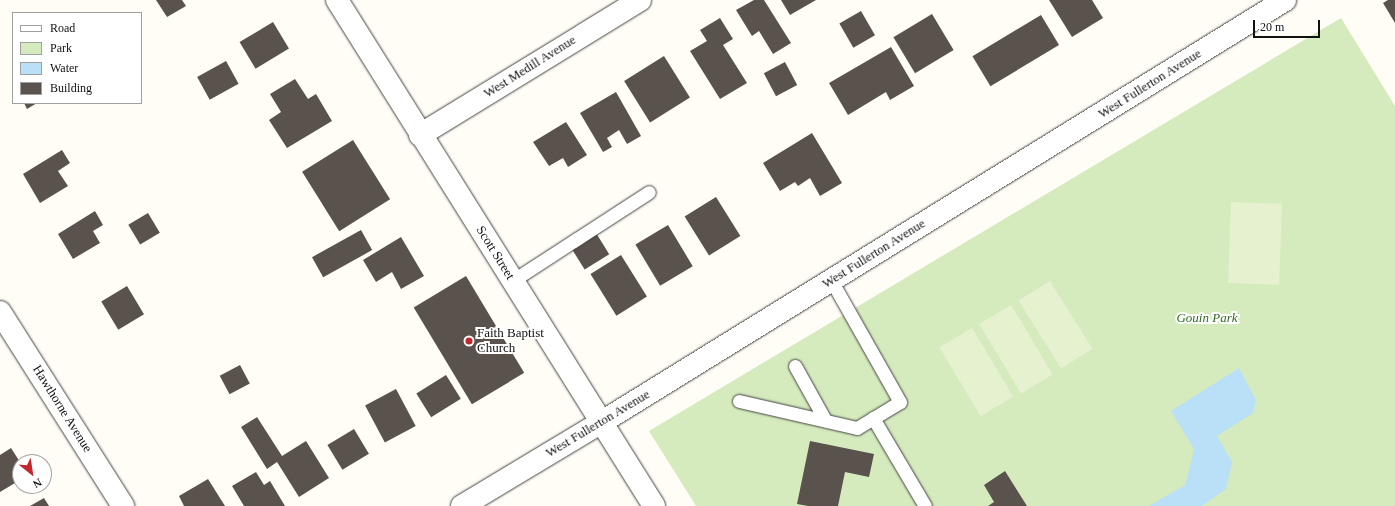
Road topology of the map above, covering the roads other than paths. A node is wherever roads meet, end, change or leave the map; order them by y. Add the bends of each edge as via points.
1 (337, 0) edge
2 (640, 0) edge
3 (1285, 0) edge
4 (420, 135) junction
5 (649, 192) dead end
6 (512, 280) junction
7 (831, 280) junction
8 (0, 312) edge
9 (795, 366) dead end
10 (739, 401) dead end
11 (874, 418) junction
12 (825, 420) junction
13 (602, 422) junction
14 (123, 506) edge
15 (462, 506) edge
16 (654, 506) edge
17 (925, 506) edge

1 - 4 street, Scott Street
2 - 4 street, West Medill Avenue
3 - 7 street, West Fullerton Avenue
4 - 6 street, Scott Street
5 - 6 lane
6 - 13 street, Scott Street
7 - 11 lane via 900,402
7 - 13 street, West Fullerton Avenue
8 - 14 street, Hawthorne Avenue
9 - 12 lane
10 - 12 lane
11 - 12 lane via 857,428
11 - 17 lane
13 - 15 street, West Fullerton Avenue
13 - 16 street, Scott Street

